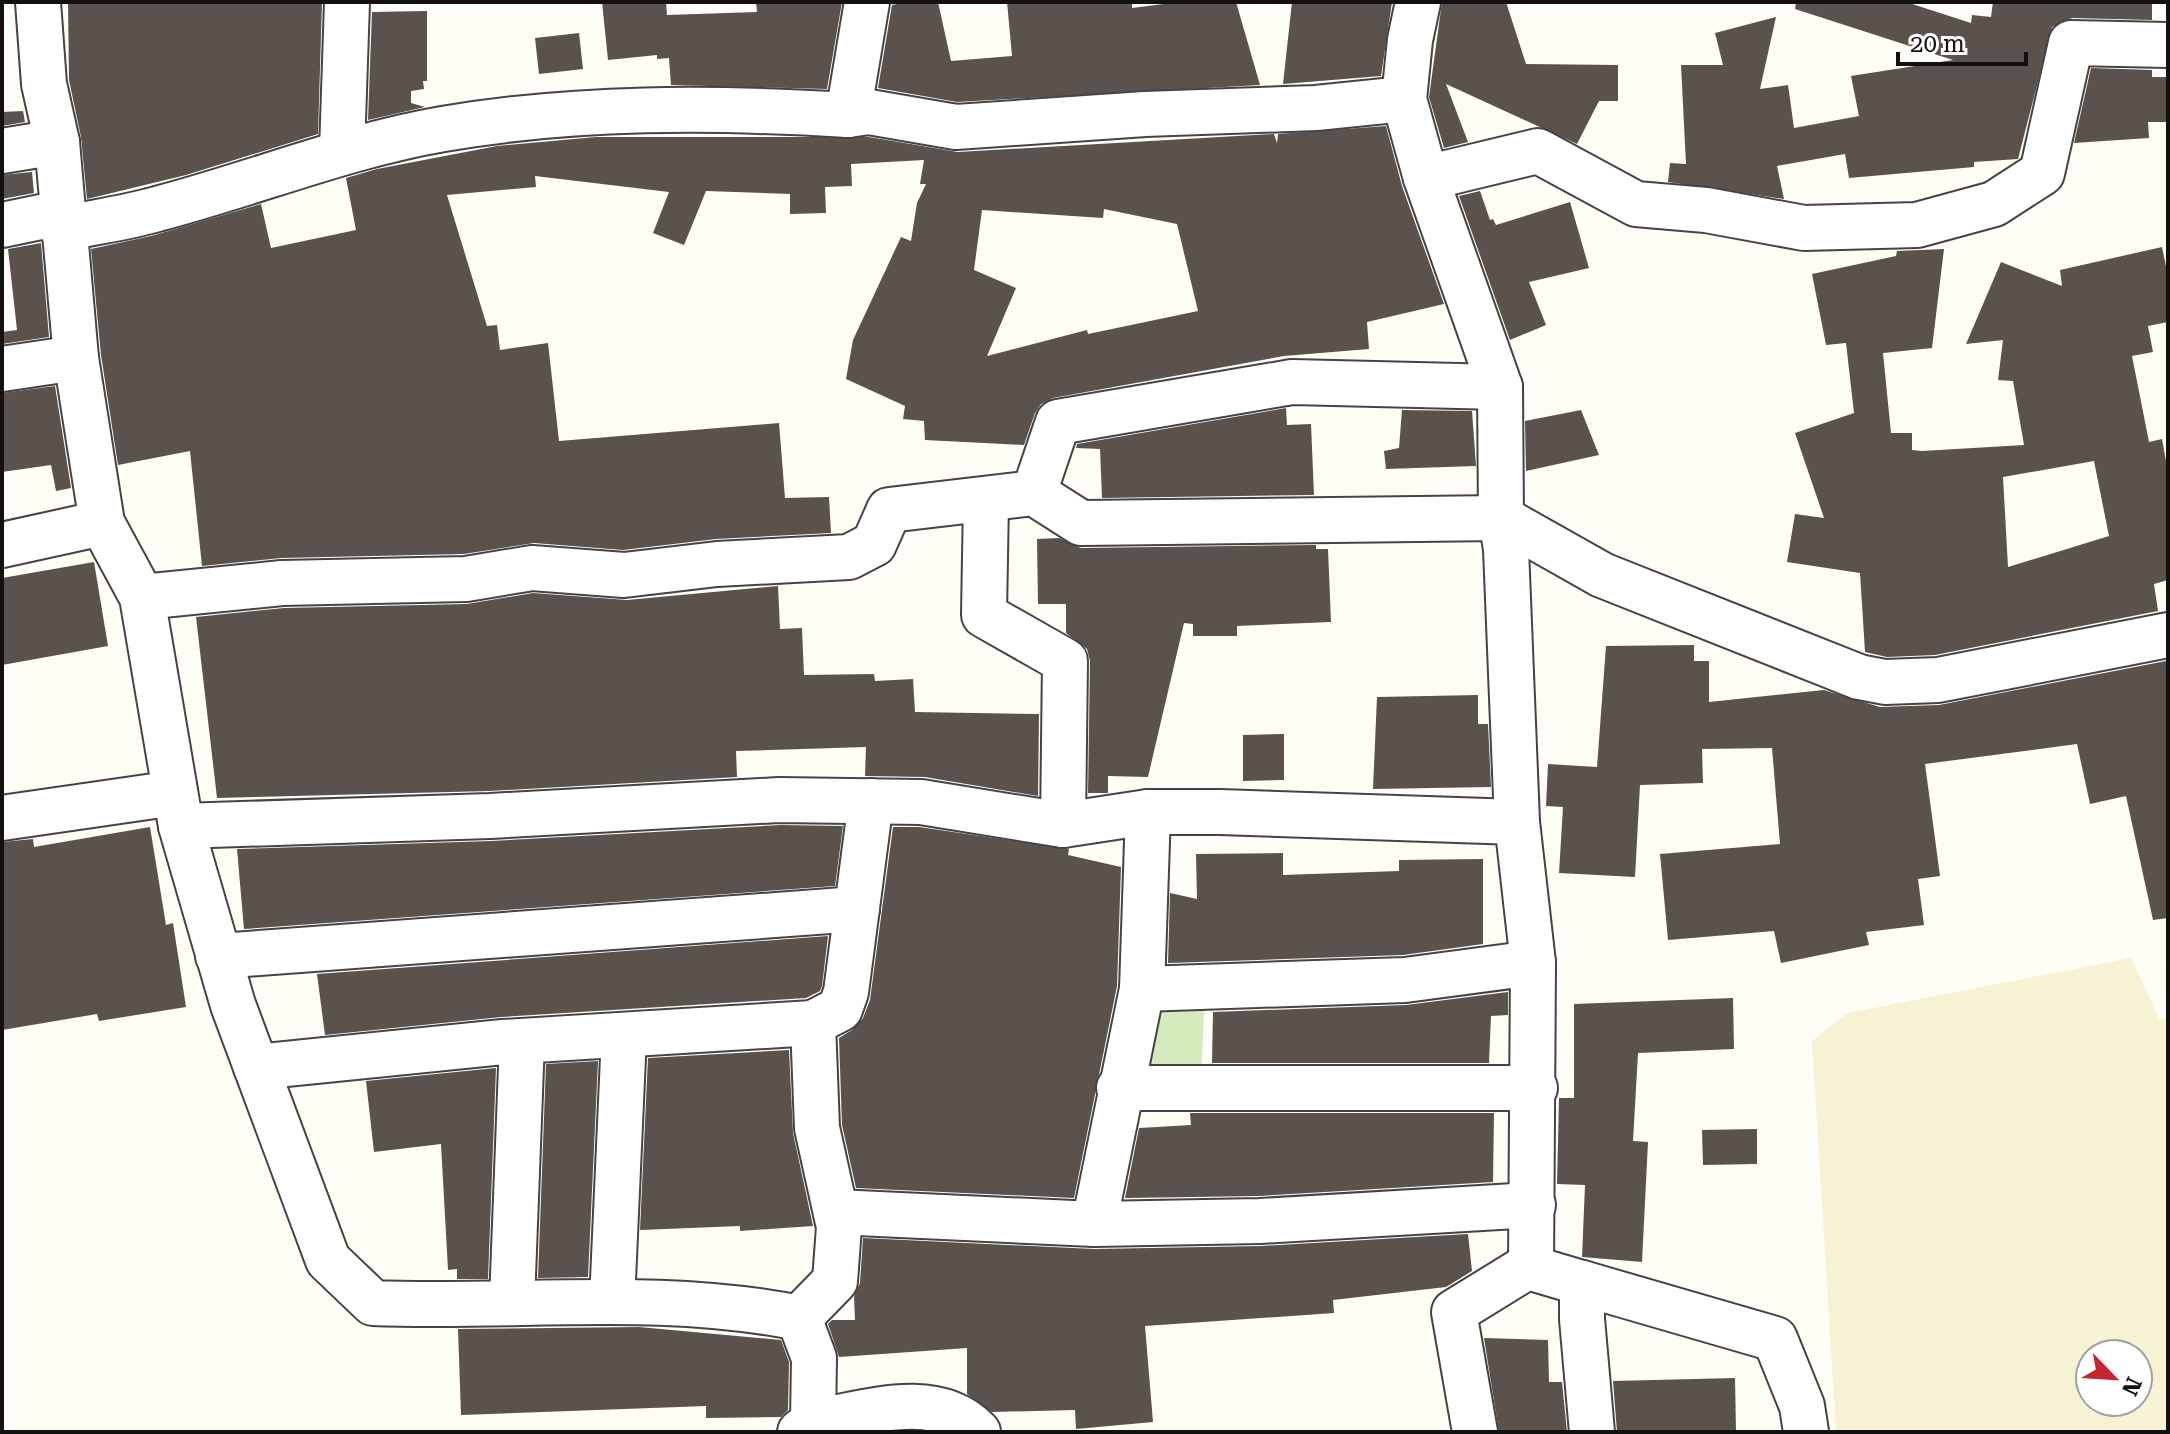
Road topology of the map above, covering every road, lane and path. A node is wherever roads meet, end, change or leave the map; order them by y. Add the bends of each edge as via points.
1 (38, 2) edge
2 (347, 2) edge
3 (867, 2) edge
4 (1418, 2) edge
5 (2168, 45) edge
6 (1404, 99) junction
7 (848, 115) junction
8 (57, 142) junction
9 (2, 151) edge
10 (342, 151) junction
11 (1426, 178) junction
12 (61, 221) junction
13 (2, 225) edge
14 (76, 358) junction
15 (2, 369) edge
16 (1500, 387) junction
17 (1034, 493) junction
18 (986, 500) junction
19 (1501, 518) junction
20 (102, 523) junction
21 (2, 545) edge
22 (142, 597) junction
23 (2168, 635) edge
24 (871, 801) junction
25 (178, 810) junction
26 (1148, 812) junction
27 (2, 818) edge
28 (1517, 822) junction
29 (1063, 825) junction
30 (857, 909) junction
31 (218, 956) junction
32 (1533, 963) junction
33 (1142, 989) junction
34 (813, 1023) junction
35 (624, 1035) junction
36 (522, 1041) junction
37 (256, 1067) junction
38 (1119, 1088) junction
39 (1535, 1088) junction
40 (1533, 1205) junction
41 (836, 1212) junction
42 (1094, 1224) junction
43 (1532, 1264) junction
44 (1582, 1283) junction
45 (512, 1302) junction
46 (612, 1302) junction
47 (799, 1318) junction
48 (807, 1427) edge
49 (978, 1432) edge
50 (1475, 1432) edge
51 (1592, 1432) edge
52 (1806, 1432) edge

1 - 8 street via 44,84
2 - 10 street
3 - 7 street
4 - 6 street
5 - 11 street via 2071,43 2042,173 1994,204 1917,225 1804,228 1636,204 1538,151
6 - 7 street via 956,127 869,112
6 - 11 street
7 - 10 street via 717,107 612,110 443,129
8 - 9 street
8 - 12 street
10 - 12 street via 156,210
11 - 16 street
12 - 13 street
12 - 14 street
14 - 15 street
14 - 20 street
16 - 17 street via 1292,382 1058,422
16 - 19 street
17 - 18 street
17 - 19 street via 1081,523
18 - 22 street via 889,510 874,544 849,557 624,575 532,568 466,579 282,583
18 - 29 street via 984,615 1065,661
19 - 23 street via 1602,575 1859,677 1885,682 1938,680
19 - 28 street
20 - 21 street
20 - 22 street
22 - 25 street
24 - 25 street via 779,800 490,816
24 - 29 street via 921,802
24 - 30 street
25 - 27 street
25 - 31 street
26 - 28 street
26 - 29 street
26 - 33 street
28 - 32 street
30 - 31 street
30 - 34 street via 840,1009
31 - 37 street
32 - 33 street via 1405,980
32 - 39 street
33 - 38 street
34 - 35 street
34 - 41 street via 817,1128
35 - 36 street
35 - 46 street
36 - 37 street
36 - 45 street
37 - 45 street via 328,1260 373,1303
38 - 39 street
38 - 42 street
39 - 40 street
40 - 42 street
40 - 43 street
41 - 42 street
41 - 47 street via 835,1281
43 - 44 street via 1531,1268
43 - 50 street via 1454,1312
44 - 51 street
44 - 52 street via 1775,1339 1802,1406
45 - 46 street
46 - 47 street via 735,1305
47 - 48 street via 814,1358
48 - 49 street via 919,1405 964,1418

